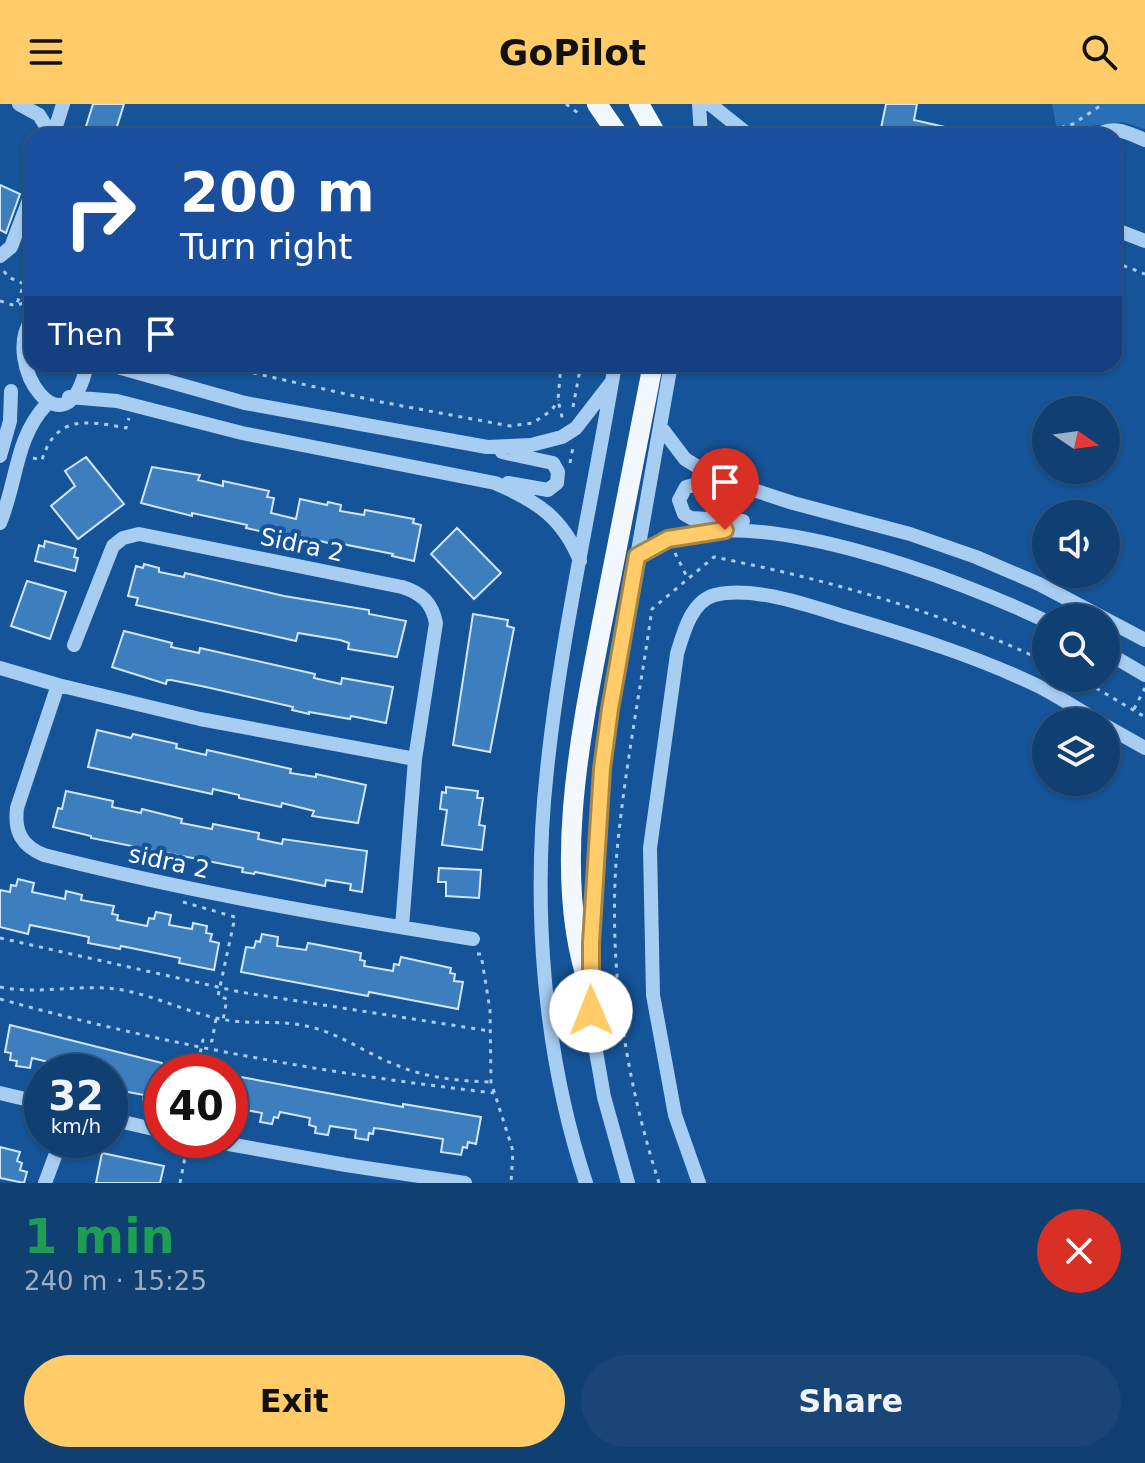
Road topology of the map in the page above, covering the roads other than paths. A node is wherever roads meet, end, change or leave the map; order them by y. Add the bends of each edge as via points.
1 (19, 104) edge
2 (639, 104) edge
3 (650, 104) edge
4 (699, 104) edge
5 (710, 104) edge
6 (62, 108) edge
7 (590, 111) edge
8 (36, 112) junction
9 (48, 128) edge
10 (55, 128) edge
11 (610, 128) edge
12 (649, 128) edge
13 (652, 128) edge
14 (700, 128) edge
15 (740, 128) edge
16 (1122, 131) edge
17 (1145, 140) edge
18 (24, 213) edge
19 (1122, 232) edge
20 (1145, 241) edge
21 (0, 256) edge
22 (24, 324) edge
23 (8, 336) dead end
24 (85, 372) edge
25 (135, 372) edge
26 (614, 372) edge
27 (651, 372) edge
28 (670, 372) edge
29 (613, 380) junction
30 (69, 397) junction
31 (46, 405) junction
32 (660, 426) junction
33 (487, 447) junction
34 (0, 456) edge
35 (495, 483) junction
36 (793, 503) junction
37 (0, 523) edge
38 (781, 534) junction
39 (637, 556) junction
40 (580, 561) junction
41 (1032, 615) edge
42 (1145, 640) edge
43 (74, 645) dead end
44 (1120, 660) edge
45 (3, 671) edge
46 (1145, 675) edge
47 (58, 685) junction
48 (1076, 708) edge
49 (1120, 734) edge
50 (1145, 748) edge
51 (415, 759) junction
52 (402, 927) junction
53 (473, 939) road end
54 (590, 989) junction
55 (0, 1093) edge
56 (24, 1099) edge
57 (248, 1148) edge
58 (54, 1158) edge
59 (439, 1181) edge
60 (45, 1183) edge
61 (465, 1183) edge
62 (586, 1183) edge
63 (628, 1183) edge
64 (699, 1183) edge

1 - 8 street
2 - 13 main road, bridge
3 - 12 street
4 - 14 street
5 - 15 street
6 - 8 street
6 - 10 street
7 - 11 main road
8 - 9 street
16 - 17 street
18 - 21 street via 11,247
19 - 20 street
22 - 23 street
24 - 30 street
25 - 33 street via 245,403
26 - 29 street
27 - 54 main road via 587,701 574,813 575,938
28 - 32 street
29 - 33 street via 568,434 531,445
29 - 40 street
30 - 31 street
30 - 35 street via 101,398 242,433
31 - 34 street via 21,399 8,386 10,421
31 - 37 street via 19,453
32 - 36 street via 699,469
32 - 39 street
33 - 35 street via 543,459 558,472 557,483 548,490
35 - 40 street via 550,514
36 - 38 street via 773,505 694,485 681,493 680,508 691,518 758,524
36 - 42 street via 976,557
38 - 39 street via 697,533 668,539
38 - 41 street via 904,565
39 - 54 street via 602,769
40 - 62 street via 547,770 542,886 553,1038
43 - 51 street, Sidra 2 via 113,546 139,534 415,591 426,599 436,623
44 - 46 street
45 - 47 street
47 - 51 street via 271,734
47 - 52 street, sidra 2 via 17,808 15,823 30,849 186,889
48 - 64 street via 1037,686 933,643 783,598 736,593 712,595 699,605 685,626 677,654 650,848 653,995 675,1115
49 - 50 street
51 - 52 street, Sidra 2
52 - 53 street, sidra 2
54 - 63 street via 604,1097
55 - 56 street
57 - 59 street
58 - 60 street
59 - 61 street

